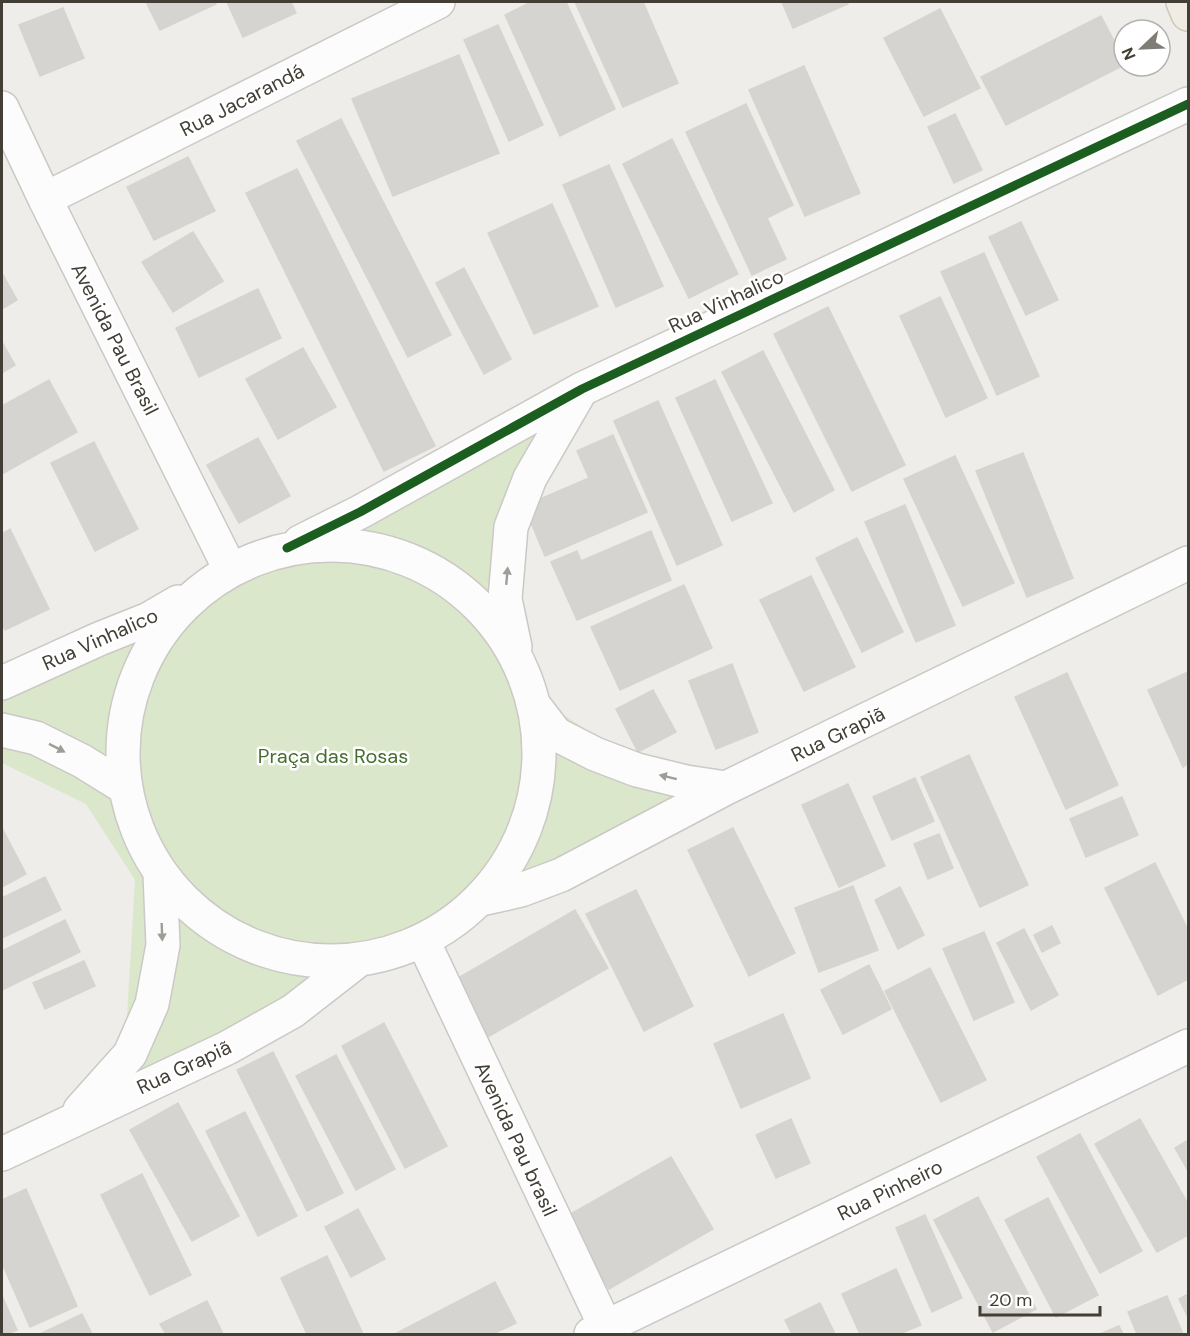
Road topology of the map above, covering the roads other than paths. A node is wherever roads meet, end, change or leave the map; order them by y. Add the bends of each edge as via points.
1 (438, 2) edge
2 (1183, 2) edge
3 (1188, 14) edge
4 (1188, 104) edge
5 (2, 108) edge
6 (45, 199) junction
7 (582, 389) junction
8 (287, 548) junction
9 (1188, 563) edge
10 (230, 569) junction
11 (198, 591) junction
12 (516, 655) junction
13 (2, 683) edge
14 (533, 704) junction
15 (2, 730) edge
16 (124, 787) junction
17 (726, 788) junction
18 (160, 874) junction
19 (486, 898) junction
20 (424, 943) junction
21 (356, 962) junction
22 (1188, 1046) edge
23 (71, 1120) junction
24 (2, 1154) edge
25 (602, 1332) edge

1 - 6 street, Rua Jacarandá
2 - 3 main road
4 - 7 street, Rua Vinhalico
5 - 6 street, Avenida Pau Brasil
6 - 10 street, Avenida Pau Brasil
7 - 8 street, Rua Vinhalico
12 -> 7 street via 505,599 511,527 530,478
8 - 10 street
8 - 12 street via 355,544 421,559 475,601
9 - 17 street, Rua Grapiã
10 - 11 street
11 - 13 street, Rua Vinhalico via 149,619
11 - 16 street via 160,631 135,679 126,718
12 - 14 street
17 -> 14 street via 637,770 595,754 556,734
14 - 19 street via 532,806 528,825
15 -> 16 street via 36,738
16 - 18 street via 137,832
17 - 19 street, Rua Grapiã via 561,875
18 - 21 street via 198,915 238,941 300,961
18 -> 23 street via 163,945 152,1004 130,1054
19 - 20 street
20 - 21 street
20 - 25 street, Avenida Pau brasil
21 - 23 street, Rua Grapiã via 293,1011 227,1048
22 - 25 street, Rua Pinheiro
23 - 24 street, Rua Grapiã

